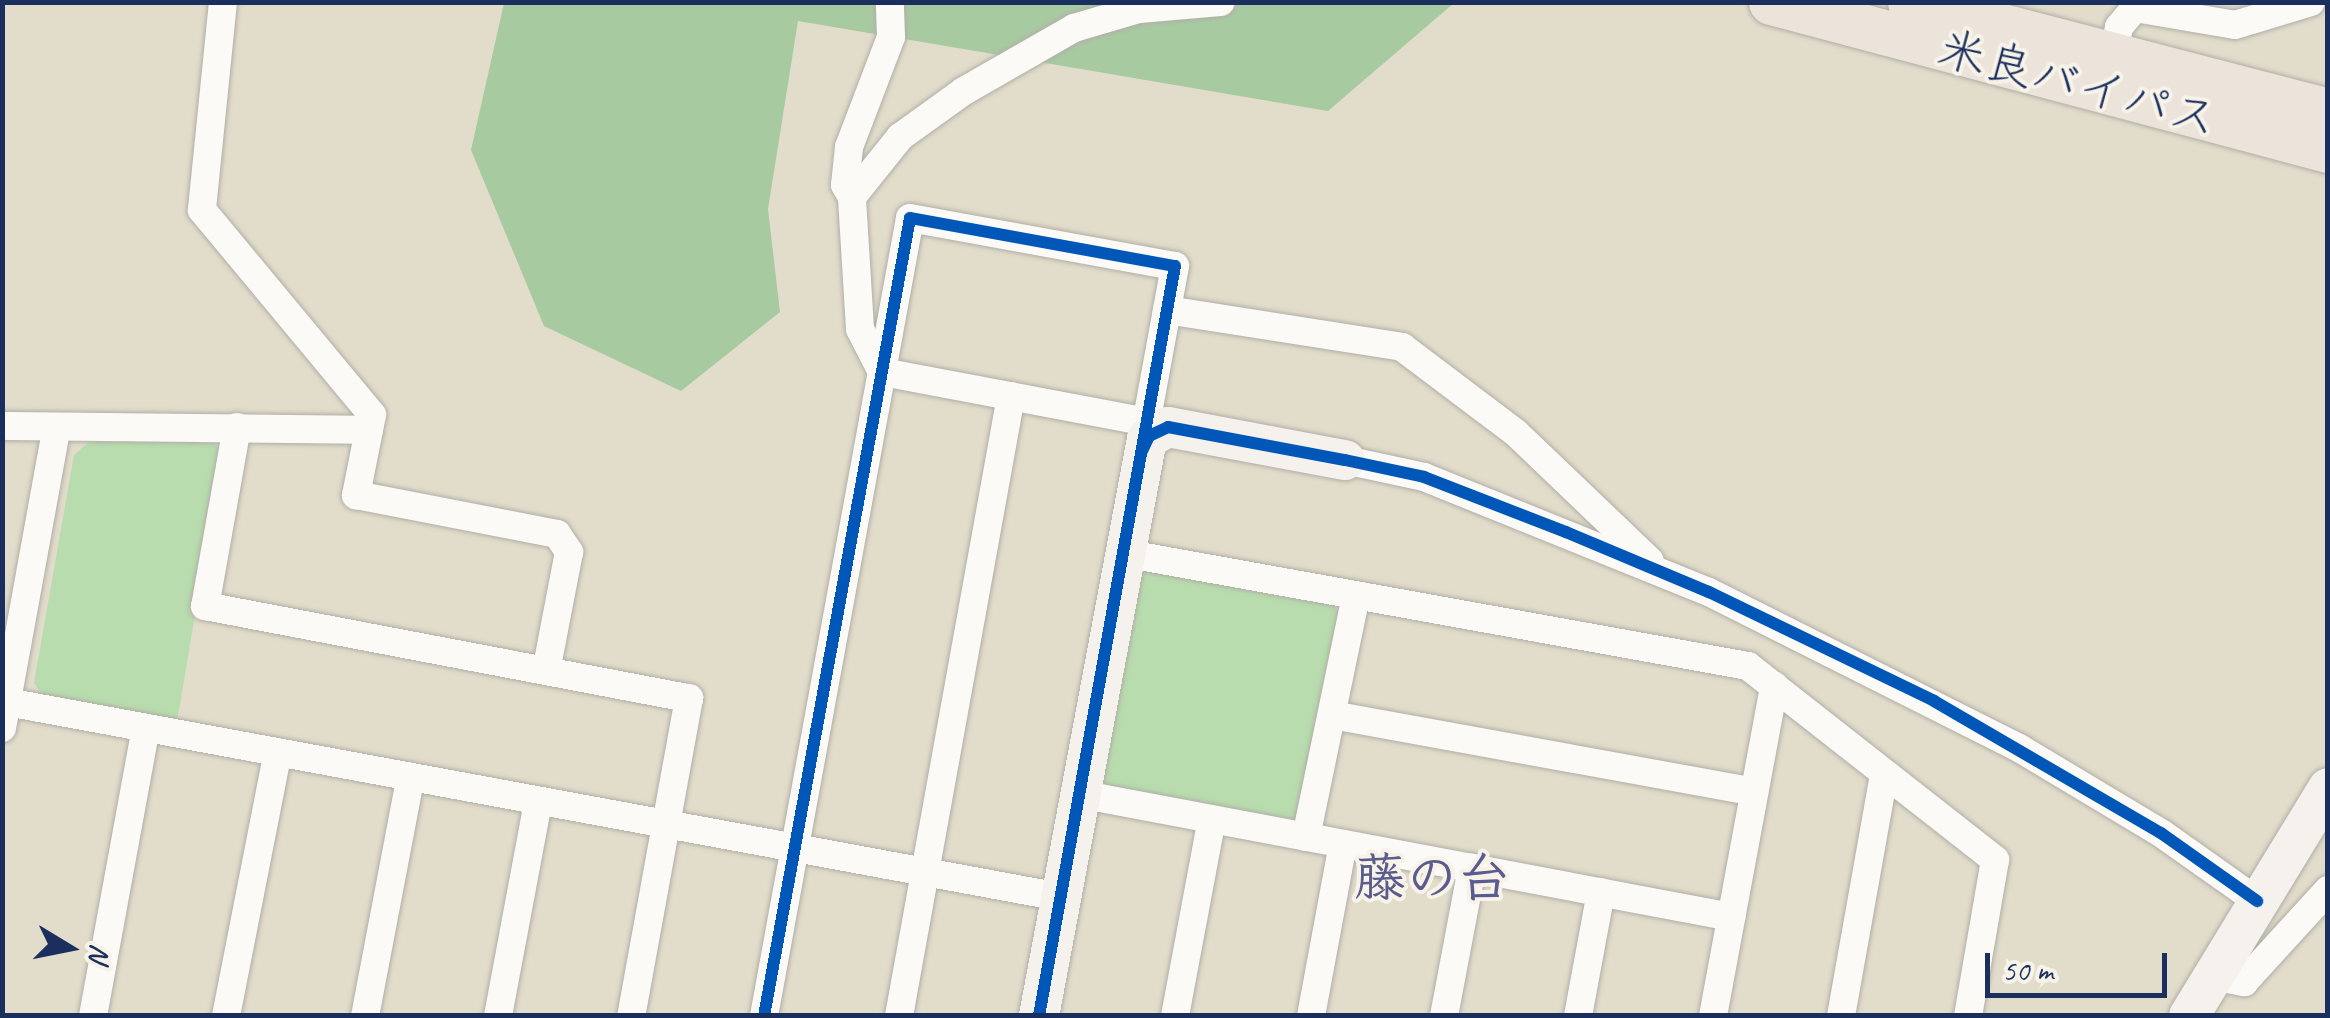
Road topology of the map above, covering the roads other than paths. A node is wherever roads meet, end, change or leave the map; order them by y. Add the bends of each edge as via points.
1 (224, 2) edge
2 (890, 2) edge
3 (1221, 2) edge
4 (1770, 2) edge
5 (1910, 2) edge
6 (2311, 2) edge
7 (2111, 74) junction
8 (2328, 111) edge
9 (2328, 150) edge
10 (852, 197) junction
11 (1167, 310) junction
12 (882, 372) junction
13 (1011, 396) junction
14 (2, 426) edge
15 (237, 427) junction
16 (56, 430) junction
17 (369, 430) junction
18 (1143, 441) junction
19 (1345, 460) joint
20 (1123, 553) junction
21 (1662, 572) junction
22 (1356, 595) junction
23 (546, 671) junction
24 (1774, 686) junction
25 (5, 715) edge
26 (1332, 716) junction
27 (146, 728) junction
28 (277, 756) junction
29 (1884, 775) junction
30 (410, 780) junction
31 (2328, 788) edge
32 (1754, 792) junction
33 (1079, 794) junction
34 (538, 804) junction
35 (1212, 819) junction
36 (665, 826) junction
37 (1306, 837) junction
38 (1343, 844) junction
39 (794, 849) junction
40 (1472, 868) junction
41 (925, 873) junction
42 (2328, 890) edge
43 (1601, 892) junction
44 (1060, 897) junction
45 (2257, 901) junction
46 (1731, 917) junction
47 (2212, 976) junction
48 (93, 1016) edge
49 (226, 1016) edge
50 (365, 1016) edge
51 (498, 1016) edge
52 (630, 1016) edge
53 (764, 1016) edge
54 (899, 1016) edge
55 (1039, 1016) edge
56 (1175, 1016) edge
57 (1311, 1016) edge
58 (1444, 1016) edge
59 (1578, 1016) edge
60 (1712, 1016) edge
61 (1841, 1016) edge
62 (1968, 1016) edge
63 (2188, 1016) edge

1 - 17 street via 202,210 372,415
2 - 10 street via 891,36 849,147 845,185
3 - 10 street via 1138,9 1074,28 900,137
4 - 7 main road, 米良バイパス
5 - 7 main road, 米良バイパス
6 - 7 street via 2235,25 2136,8 2119,27
7 - 8 main road, 米良バイパス
7 - 9 main road, 米良バイパス
10 - 12 street via 860,329
11 - 12 street via 1175,266 910,218
11 - 18 street
11 - 21 street via 1402,348 1516,434
12 - 13 street
12 - 39 street
13 - 18 street
13 - 41 street
14 - 16 street
15 - 16 street
15 - 17 street
15 - 23 street via 205,606
16 - 25 street
17 - 23 street via 356,496 556,534 569,552
18 - 19 street via 1168,426
18 - 20 street
19 - 21 street via 1424,476
20 - 22 street
20 - 33 street
21 - 45 street via 2019,748 2161,833
22 - 24 street via 1748,666
22 - 26 street
23 - 36 street via 689,698
24 - 29 street
24 - 32 street
25 - 27 street
26 - 32 street
26 - 37 street
27 - 28 street
27 - 48 street
28 - 30 street
28 - 49 street
29 - 61 street
29 - 62 street via 1995,860
30 - 34 street
30 - 50 street
31 - 45 street
32 - 46 street
33 - 35 street
33 - 44 street
34 - 36 street
34 - 51 street
35 - 37 street
35 - 56 street
36 - 39 street
36 - 52 street
37 - 38 street
38 - 40 street
38 - 57 street
39 - 41 street
39 - 53 street
40 - 43 street
40 - 58 street
41 - 44 street
41 - 54 street
42 - 47 street via 2244,982
43 - 46 street
43 - 59 street
44 - 55 street
45 - 47 street
46 - 60 street
47 - 63 street

